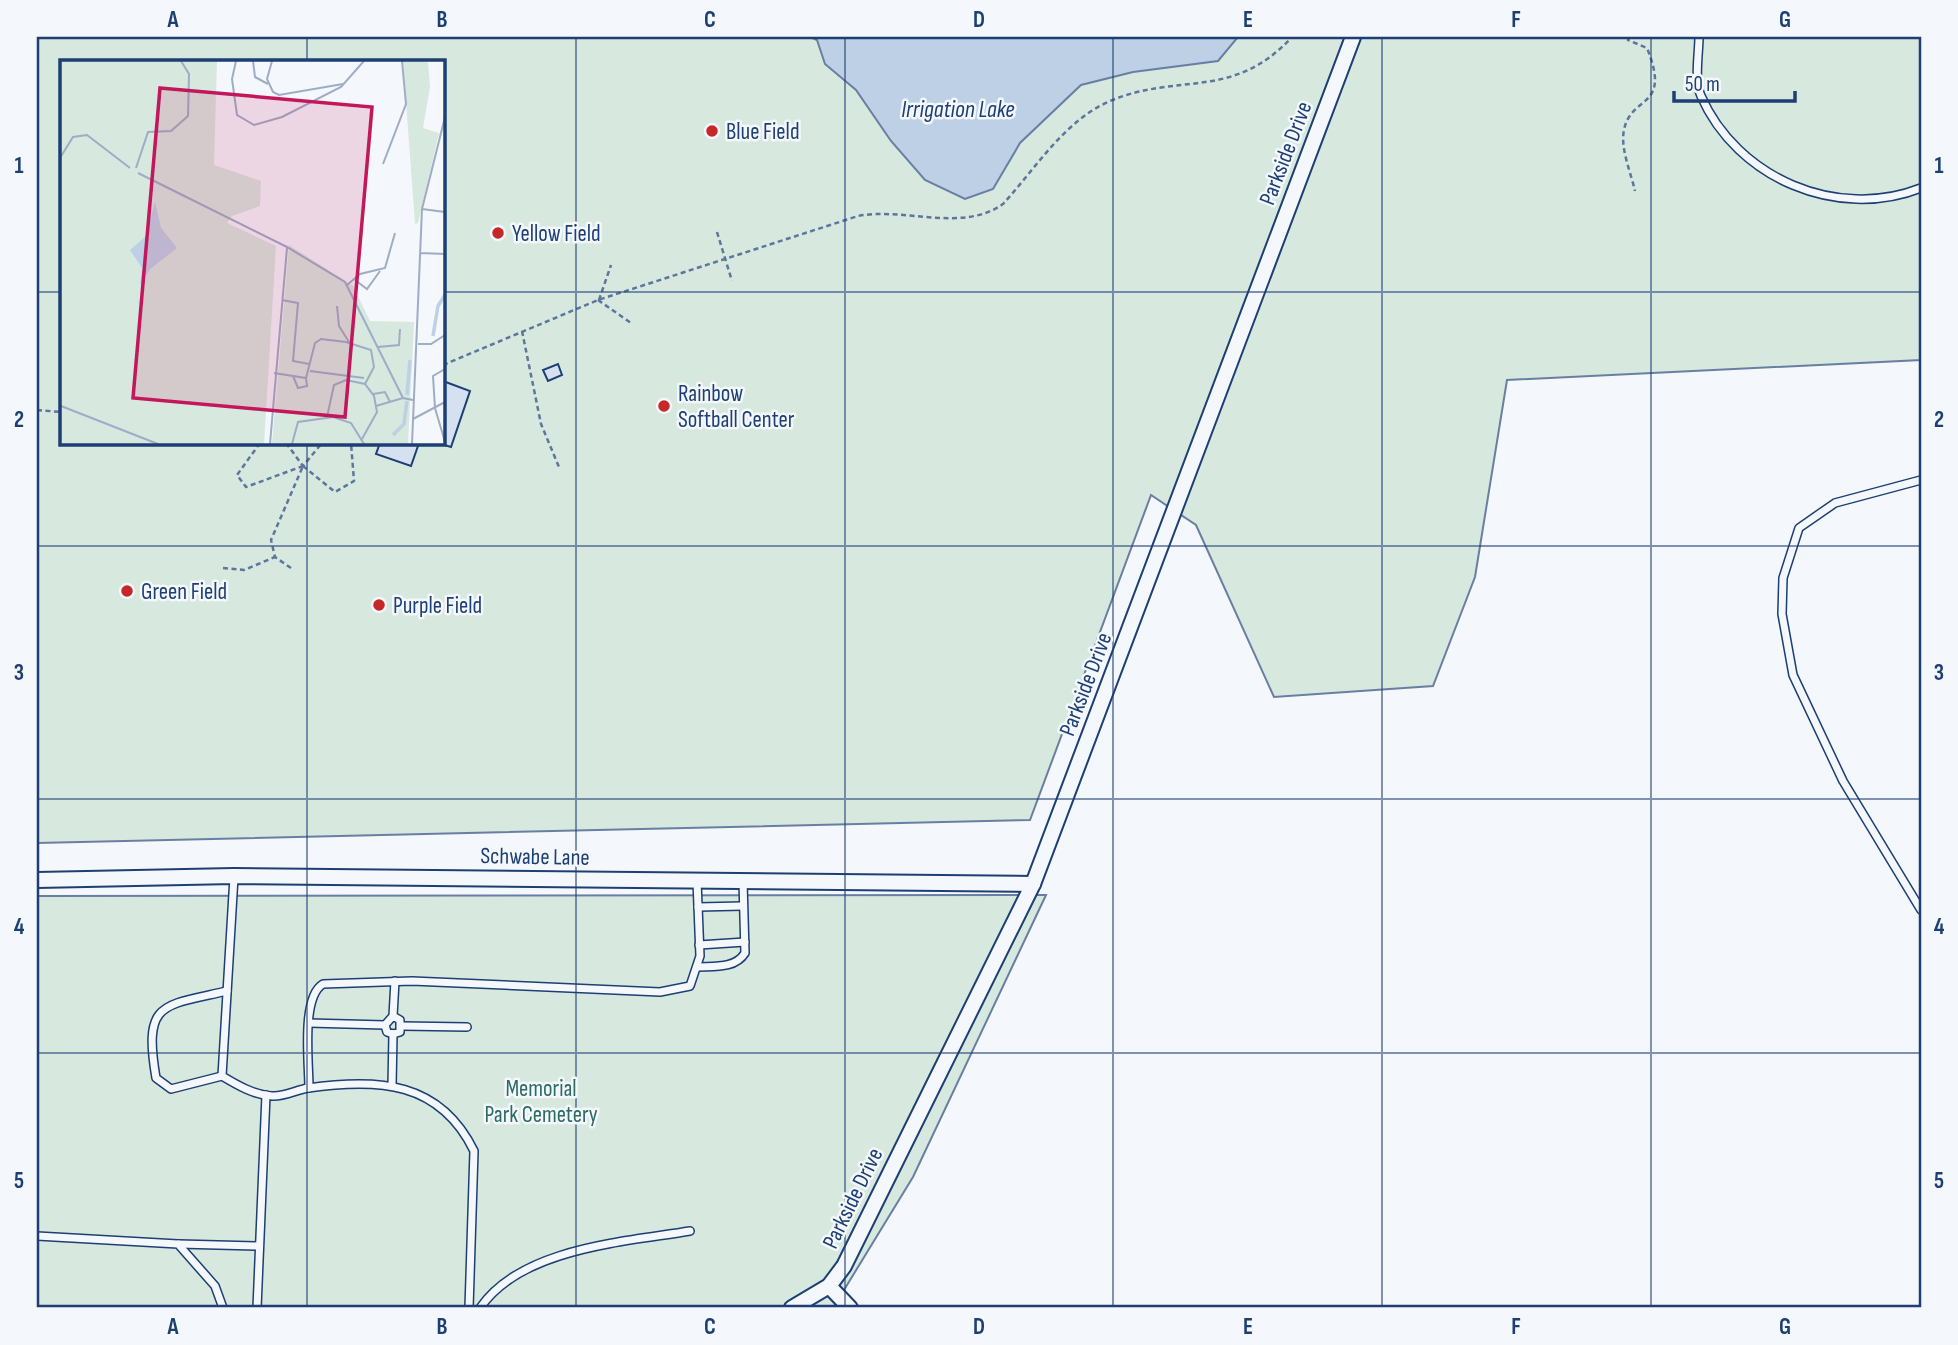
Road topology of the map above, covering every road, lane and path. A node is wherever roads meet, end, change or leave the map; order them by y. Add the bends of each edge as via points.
1 (1292, 37) edge
2 (1353, 37) edge
3 (1629, 37) edge
4 (1699, 37) edge
5 (1921, 188) edge
6 (1635, 191) dead end
7 (717, 232) dead end
8 (725, 259) junction
9 (611, 265) dead end
10 (732, 281) dead end
11 (598, 300) junction
12 (631, 323) dead end
13 (522, 331) junction
14 (444, 366) edge
15 (37, 410) edge
16 (60, 412) edge
17 (259, 444) edge
18 (287, 444) edge
19 (321, 444) edge
20 (351, 444) edge
21 (303, 466) junction
22 (559, 467) dead end
23 (1921, 480) edge
24 (275, 557) junction
25 (223, 568) dead end
26 (292, 568) dead end
27 (234, 876) junction
28 (37, 880) edge
29 (697, 881) junction
30 (743, 881) junction
31 (1033, 884) junction
32 (743, 906) junction
33 (698, 907) junction
34 (1921, 910) edge
35 (745, 942) junction
36 (699, 945) junction
37 (697, 967) junction
38 (395, 981) junction
39 (227, 991) junction
40 (393, 1016) junction
41 (309, 1023) junction
42 (385, 1025) junction
43 (402, 1026) junction
44 (467, 1027) dead end
45 (393, 1034) junction
46 (222, 1076) junction
47 (392, 1086) junction
48 (309, 1088) junction
49 (265, 1096) junction
50 (690, 1231) dead end
51 (37, 1236) edge
52 (178, 1244) junction
53 (259, 1246) junction
54 (829, 1286) junction
55 (223, 1308) edge
56 (257, 1308) edge
57 (469, 1308) edge
58 (480, 1308) edge
59 (792, 1308) edge
60 (849, 1308) edge

1 - 8 path via 1277,54 1247,72 1132,94 1091,112 1073,124 990,214 960,218 876,212
2 - 31 street, Parkside Drive
3 - 6 path via 1647,48 1656,84 1653,94 1624,127
4 - 5 lane via 1699,93 1720,127 1755,165 1802,191 1856,201
7 - 8 path
8 - 10 path
8 - 11 path
9 - 11 path
11 - 12 path
11 - 13 path
13 - 14 path
13 - 22 path via 541,424
15 - 16 path
17 - 21 path via 237,475 246,487
18 - 21 path
19 - 21 path
20 - 21 path via 354,481 335,492
21 - 24 path via 271,540
23 - 34 lane via 1835,503 1799,528 1783,578 1783,614 1793,675 1843,781
24 - 25 path via 244,570
24 - 26 path
27 - 28 street, Schwabe Lane
27 - 29 street, Schwabe Lane
27 - 39 lane
29 - 30 street, Schwabe Lane
29 - 33 lane
30 - 31 street, Schwabe Lane
30 - 32 lane
31 - 54 street, Parkside Drive via 844,1266
32 - 33 lane
32 - 35 lane
33 - 36 lane
35 - 36 lane
35 - 37 lane via 740,961
36 - 37 lane
37 - 38 lane via 690,986 660,992
38 - 40 lane
38 - 41 lane via 323,984 312,993
39 - 46 lane
39 - 46 lane via 166,1005 155,1018 153,1032 156,1078 171,1089
40 - 42 lane
40 - 43 lane
41 - 42 lane
41 - 48 lane
42 - 45 lane
43 - 44 lane
43 - 45 lane
45 - 47 lane
46 - 49 lane
47 - 48 lane
47 - 57 lane via 427,1097 447,1112 463,1128 474,1151
48 - 49 lane
49 - 53 lane
50 - 58 lane via 564,1254 516,1276 489,1295
51 - 52 lane
52 - 53 lane
52 - 55 lane via 215,1286
53 - 56 lane
54 - 59 street, Parkside Drive
54 - 60 street

